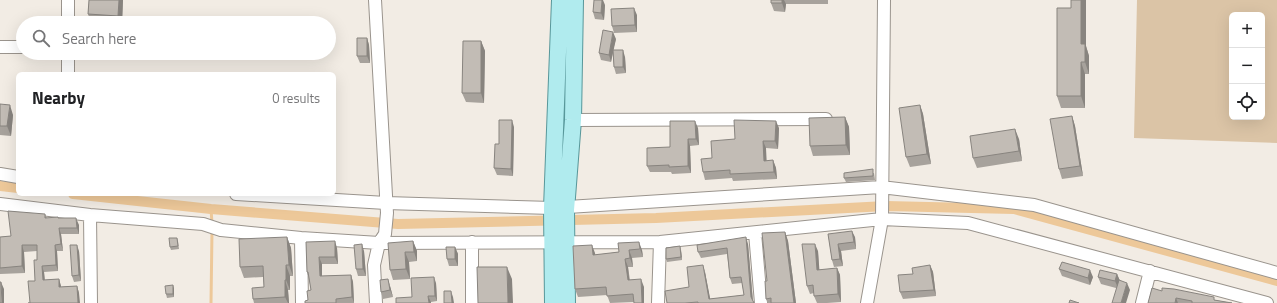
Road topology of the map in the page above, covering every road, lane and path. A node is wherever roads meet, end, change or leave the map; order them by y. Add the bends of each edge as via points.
1 (68, 0) edge
2 (375, 0) edge
3 (560, 0) edge
4 (575, 0) edge
5 (884, 0) edge
6 (68, 16) edge
7 (0, 47) edge
8 (16, 47) edge
9 (68, 60) edge
10 (68, 72) edge
11 (840, 119) edge
12 (573, 120) junction
13 (0, 174) edge
14 (16, 177) edge
15 (881, 193) junction
16 (258, 196) edge
17 (0, 204) edge
18 (387, 208) junction
19 (559, 210) junction
20 (90, 215) junction
21 (881, 217) junction
22 (755, 233) junction
23 (301, 238) junction
24 (382, 238) junction
25 (472, 242) junction
26 (559, 242) junction
27 (660, 242) junction
28 (1150, 271) junction
29 (1277, 273) edge
30 (91, 303) edge
31 (302, 303) edge
32 (376, 303) edge
33 (472, 303) edge
34 (552, 303) edge
35 (567, 303) edge
36 (658, 303) edge
37 (761, 303) edge
38 (867, 303) edge
39 (1142, 303) edge
40 (1267, 303) edge

1 - 6 street
2 - 18 street
3 - 19 main road
4 - 12 main road
5 - 15 street
7 - 8 street
9 - 10 street
11 - 12 street
12 - 19 main road
13 - 14 street
15 - 19 street
15 - 21 street
15 - 29 street via 1034,205
16 - 18 street
17 - 20 street
18 - 19 street
18 - 24 street
19 - 26 main road
20 - 23 street via 203,224 221,230
20 - 30 street
21 - 22 street
21 - 28 street via 968,223
21 - 38 street
22 - 27 street
22 - 37 street
23 - 24 street
23 - 31 street
24 - 25 street
24 - 32 street via 374,266
25 - 26 street
25 - 33 street
26 - 27 street
26 - 34 main road
26 - 35 main road
27 - 36 street
28 - 39 street
28 - 40 street

